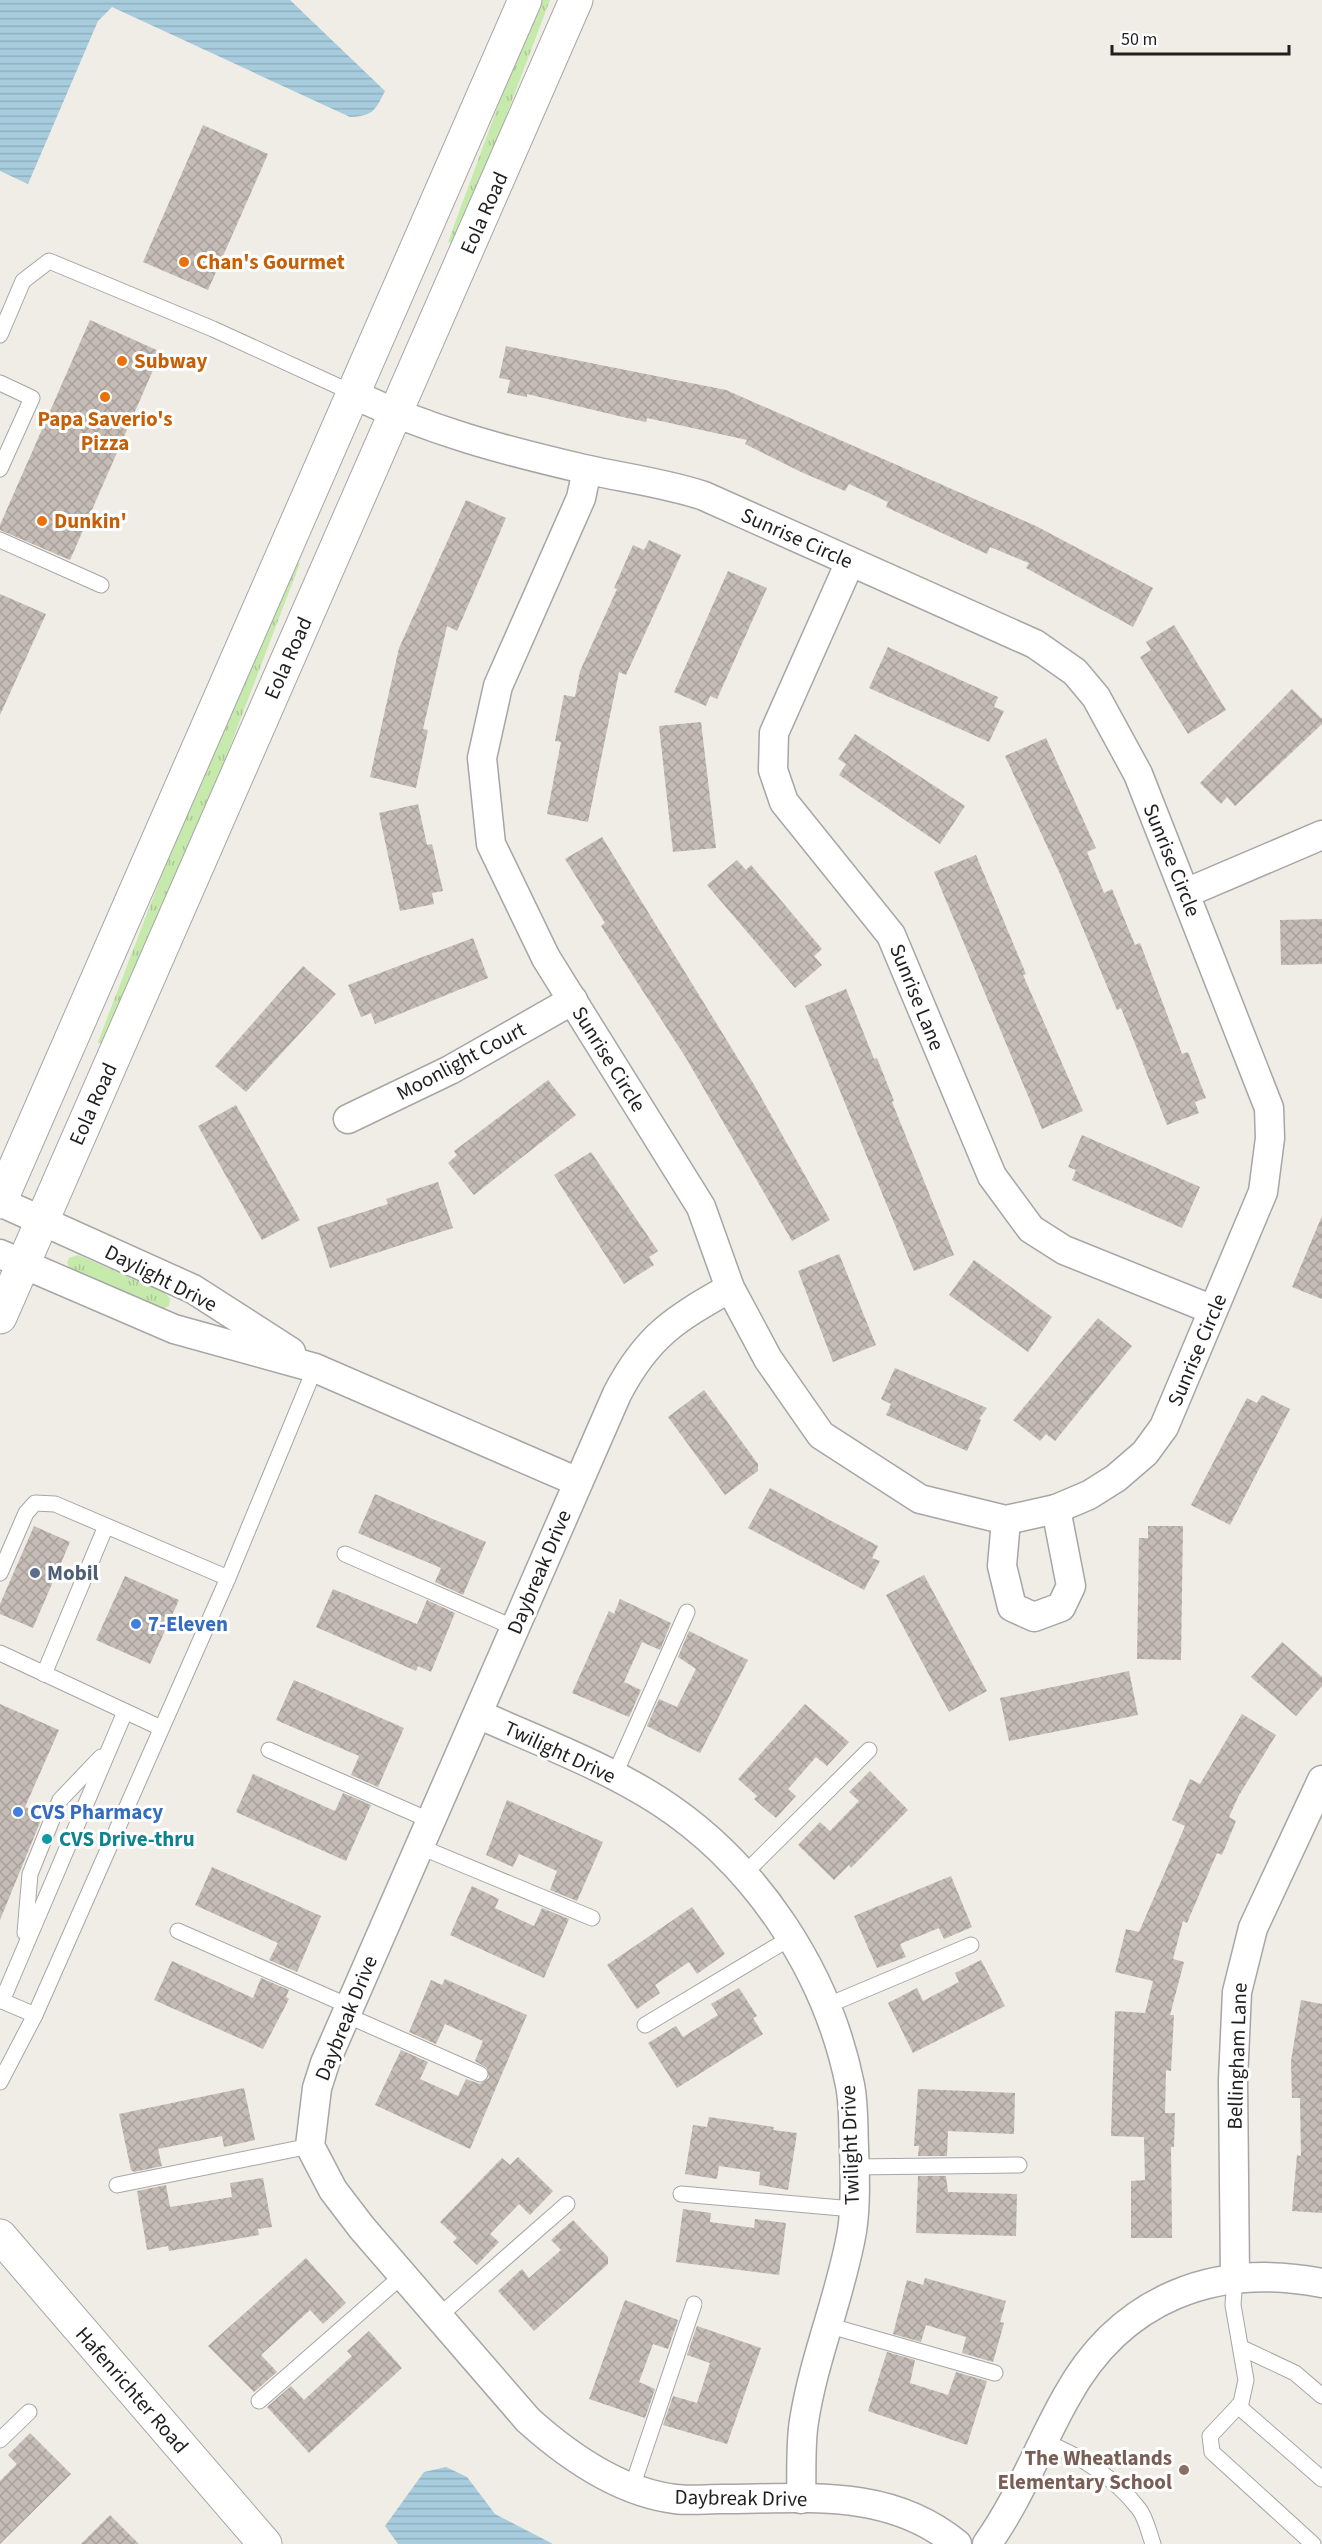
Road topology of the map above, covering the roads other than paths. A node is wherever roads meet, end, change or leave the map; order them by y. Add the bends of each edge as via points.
1 (525, 0) edge
2 (576, 0) edge
3 (0, 335) edge
4 (0, 383) edge
5 (355, 394) junction
6 (395, 414) junction
7 (0, 469) edge
8 (587, 470) junction
9 (0, 540) edge
10 (850, 562) junction
11 (101, 585) dead end
12 (1322, 835) edge
13 (1186, 893) junction
14 (573, 1000) junction
15 (348, 1119) dead end
16 (0, 1202) edge
17 (42, 1220) junction
18 (12, 1259) edge
19 (730, 1288) junction
20 (1214, 1310) junction
21 (0, 1317) edge
22 (315, 1368) junction
23 (578, 1482) junction
24 (1056, 1509) junction
25 (1006, 1520) junction
26 (106, 1526) junction
27 (345, 1554) dead end
28 (0, 1573) edge
29 (228, 1578) junction
30 (687, 1612) dead end
31 (515, 1628) junction
32 (0, 1653) edge
33 (44, 1674) junction
34 (125, 1712) junction
35 (478, 1714) junction
36 (161, 1728) junction
37 (109, 1748) junction
38 (869, 1749) dead end
39 (269, 1750) dead end
40 (614, 1776) junction
41 (1322, 1780) edge
42 (429, 1820) junction
43 (418, 1846) junction
44 (744, 1874) junction
45 (592, 1918) dead end
46 (178, 1931) dead end
47 (792, 1937) junction
48 (971, 1945) dead end
49 (24, 1947) junction
50 (1, 2000) edge
51 (826, 2006) junction
52 (347, 2011) junction
53 (35, 2015) junction
54 (645, 2025) dead end
55 (480, 2074) dead end
56 (0, 2082) edge
57 (310, 2146) junction
58 (1019, 2166) dead end
59 (854, 2167) junction
60 (117, 2185) dead end
61 (681, 2194) dead end
62 (567, 2204) dead end
63 (853, 2209) junction
64 (0, 2236) edge
65 (403, 2275) junction
66 (1235, 2278) junction
67 (1322, 2283) edge
68 (694, 2304) dead end
69 (439, 2316) junction
70 (827, 2325) junction
71 (1242, 2348) junction
72 (995, 2373) dead end
73 (1322, 2396) edge
74 (259, 2401) dead end
75 (1238, 2406) junction
76 (29, 2412) dead end
77 (0, 2440) edge
78 (1044, 2442) junction
79 (1322, 2480) edge
80 (632, 2487) junction
81 (801, 2499) junction
82 (265, 2544) edge
83 (957, 2544) edge
84 (987, 2544) edge
85 (1153, 2544) edge
86 (1312, 2544) edge

1 - 5 street
2 - 6 street, Eola Road
3 - 5 lane via 23,280 49,261 213,329
4 - 7 lane via 32,398
5 - 6 street, Sunrise Circle
5 - 16 street
6 - 8 street, Sunrise Circle via 475,443
6 - 17 street, Eola Road
8 - 10 street, Sunrise Circle via 704,496
8 - 14 street, Sunrise Circle via 581,498 498,686 482,758 491,844 546,958
9 - 11 lane
10 - 13 street, Sunrise Circle via 1035,644 1075,672 1096,697 1138,774
10 - 20 street, Sunrise Lane via 774,733 773,770 784,802 891,935 992,1176 1032,1229 1064,1250
12 - 13 street
13 - 20 street, Sunrise Circle via 1269,1107 1270,1137 1263,1192
14 - 15 street, Moonlight Court via 450,1070
14 - 19 street, Sunrise Circle via 701,1207
16 - 17 street, Daylight Drive
17 - 18 street, Eola Road
17 - 22 street, Daylight Drive via 193,1289
18 - 21 street, Eola Road
18 - 22 street, Daylight Drive via 174,1329
19 - 23 street, Daybreak Drive via 680,1315 646,1346 617,1394
19 - 25 street, Sunrise Circle via 768,1359 821,1435 920,1499
20 - 24 street, Sunrise Circle via 1164,1427 1116,1478
22 - 23 street, Daylight Drive
22 - 29 lane
23 - 31 street, Daybreak Drive
24 - 25 street, Sunrise Circle
24 - 25 street via 1071,1586 1061,1607 1034,1617 1012,1607 1002,1566
26 - 28 lane via 55,1504 35,1503 26,1513
26 - 29 lane
26 - 33 lane
27 - 31 lane
29 - 36 lane
30 - 40 lane
31 - 35 street, Daybreak Drive
32 - 33 lane
33 - 34 lane
34 - 36 lane
34 - 37 lane
35 - 40 street, Twilight Drive
35 - 42 street, Daybreak Drive
36 - 53 lane
37 - 49 lane
37 - 49 lane via 60,1800 30,1874
38 - 44 lane
39 - 42 lane
40 - 44 street, Twilight Drive via 658,1800 702,1833
41 - 66 street, Bellingham Lane via 1253,1928 1237,1992 1233,2080
42 - 43 street, Daybreak Drive
43 - 45 lane
43 - 52 street, Daybreak Drive
44 - 47 street, Twilight Drive
46 - 52 lane
47 - 51 street, Twilight Drive
47 - 54 lane
48 - 51 lane
49 - 50 lane
50 - 53 lane
51 - 59 street, Twilight Drive via 851,2087
52 - 55 lane
52 - 57 street, Daybreak Drive via 317,2088
53 - 56 lane
57 - 60 lane
57 - 65 street, Daybreak Drive via 333,2190
58 - 59 lane
59 - 63 street, Twilight Drive
61 - 63 lane
62 - 69 lane
63 - 70 street, Twilight Drive via 852,2230
64 - 82 street, Hafenrichter Road
65 - 69 street, Daybreak Drive
65 - 74 lane
66 - 67 street via 1288,2276
66 - 71 lane via 1233,2305
66 - 78 street via 1211,2281 1174,2294 1117,2332 1079,2375
68 - 80 lane
69 - 80 street, Daybreak Drive via 528,2420 593,2469
70 - 72 lane
70 - 81 street, Twilight Drive via 804,2421
71 - 73 lane via 1295,2373
71 - 75 lane via 1246,2380
75 - 79 lane
75 - 86 lane via 1210,2436 1212,2452
76 - 77 lane
78 - 84 street via 1004,2520
78 - 85 lane via 1073,2452 1115,2485 1140,2510
80 - 81 street, Daybreak Drive via 675,2499
81 - 83 street, Daybreak Drive via 856,2500 903,2511

